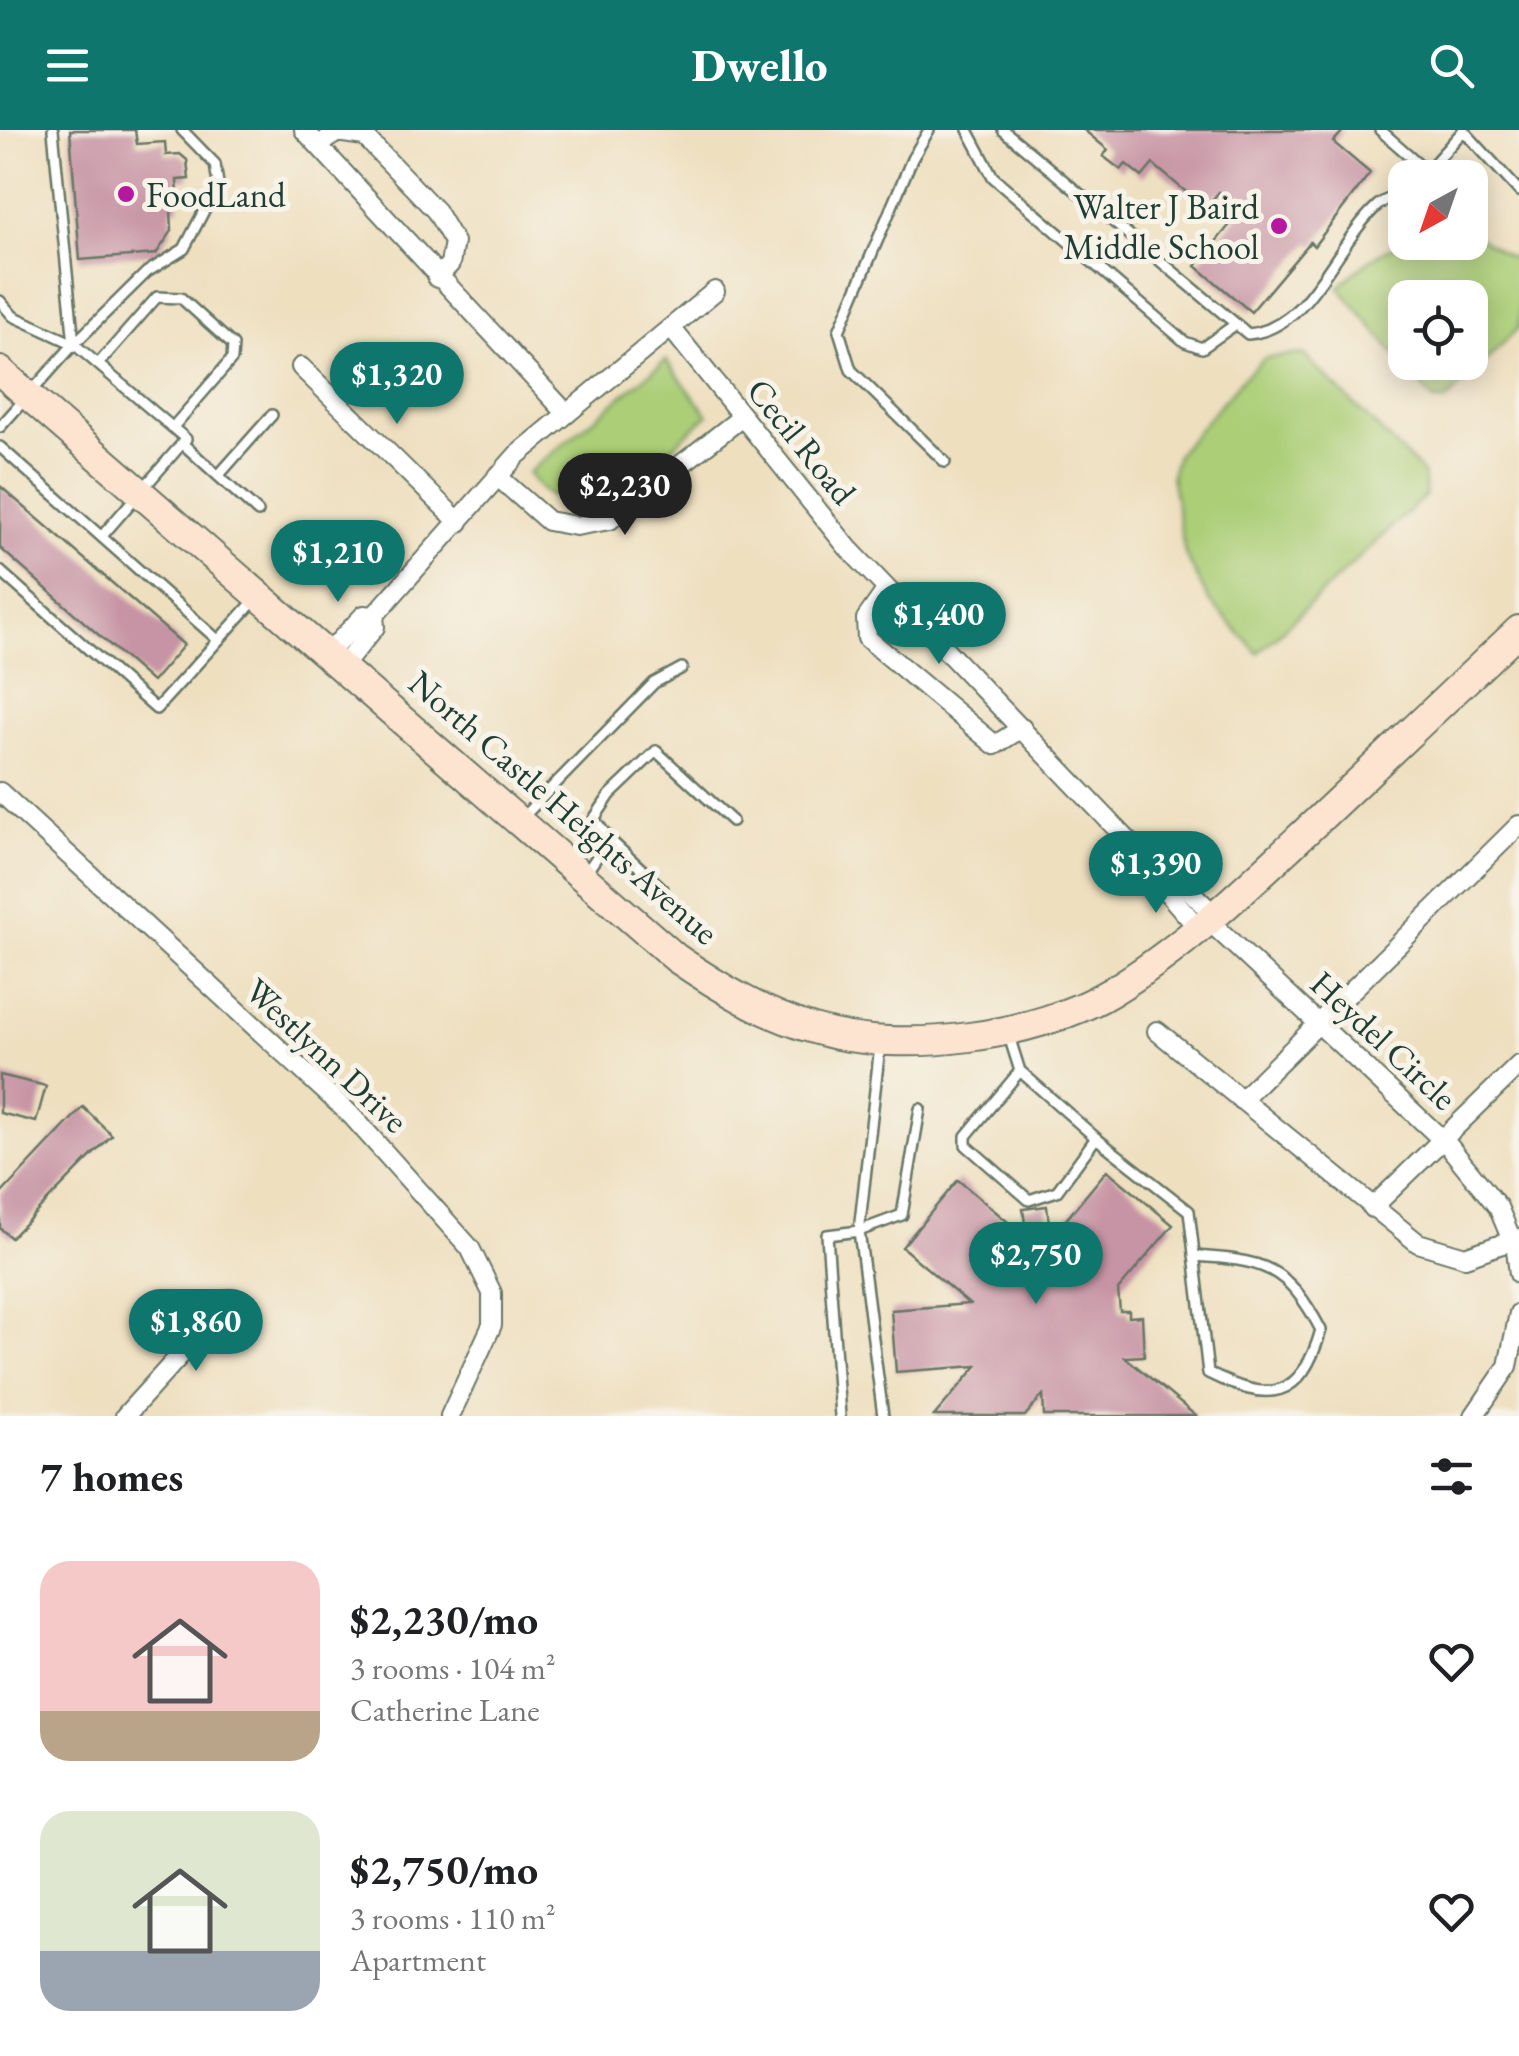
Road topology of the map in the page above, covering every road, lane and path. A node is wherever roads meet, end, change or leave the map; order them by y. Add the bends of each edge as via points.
1 (53, 130) edge
2 (182, 130) edge
3 (304, 130) edge
4 (929, 130) edge
5 (968, 130) edge
6 (1003, 130) edge
7 (1380, 130) edge
8 (1463, 130) edge
9 (319, 146) junction
10 (1410, 160) edge
11 (1436, 160) edge
12 (1519, 191) edge
13 (1388, 200) edge
14 (437, 278) junction
15 (715, 291) dead end
16 (0, 301) edge
17 (1236, 324) junction
18 (672, 329) junction
19 (74, 344) junction
20 (99, 362) junction
21 (301, 366) dead end
22 (0, 371) edge
23 (28, 396) junction
24 (568, 414) junction
25 (272, 415) dead end
26 (742, 418) junction
27 (0, 427) edge
28 (173, 427) junction
29 (183, 444) junction
30 (0, 448) edge
31 (945, 462) dead end
32 (218, 476) junction
33 (498, 476) junction
34 (140, 492) junction
35 (258, 512) dead end
36 (459, 522) junction
37 (102, 536) junction
38 (0, 571) edge
39 (887, 589) junction
40 (260, 594) junction
41 (1519, 630) edge
42 (218, 640) junction
43 (336, 659) junction
44 (682, 668) dead end
45 (1022, 728) junction
46 (0, 792) edge
47 (732, 821) dead end
48 (518, 822) junction
49 (1519, 825) edge
50 (609, 839) junction
51 (582, 879) junction
52 (1164, 879) joint
53 (663, 889) dead end
54 (1208, 922) junction
55 (1318, 1022) junction
56 (1007, 1030) junction
57 (1158, 1031) dead end
58 (881, 1038) junction
59 (1519, 1065) edge
60 (1020, 1071) junction
61 (1241, 1100) junction
62 (920, 1109) dead end
63 (1096, 1138) junction
64 (1443, 1140) junction
65 (1372, 1208) junction
66 (859, 1231) junction
67 (1516, 1241) edge
68 (1194, 1256) junction
69 (1519, 1274) edge
70 (230, 1299) dead end
71 (1519, 1313) edge
72 (1515, 1358) edge
73 (125, 1416) edge
74 (450, 1416) edge
75 (840, 1416) edge
76 (883, 1416) edge
77 (1474, 1416) edge

1 - 19 lane
2 - 19 lane via 214,164 218,184 184,249 147,272
3 - 9 street
4 - 31 lane via 839,331 851,370
5 - 17 lane via 993,177 1186,342 1202,348
6 - 17 lane
7 - 10 lane
8 - 11 lane
8 - 12 lane
9 - 14 street
9 - 14 street via 336,132 364,136 436,212 454,242 450,264
13 - 17 lane via 1307,298 1270,332 1248,334
14 - 24 street
15 - 18 street
16 - 19 lane via 14,316
18 - 24 street
18 - 26 street, Cecil Road
19 - 20 lane
19 - 23 lane
20 - 28 lane
20 - 28 lane via 157,297 181,298 233,345 232,359
21 - 36 street
22 - 23 street, North Castle Heights Avenue
23 - 27 lane
23 - 34 street, North Castle Heights Avenue
24 - 33 street
25 - 32 lane
26 - 33 street via 610,520 576,526 548,521
26 - 39 street, Cecil Road
28 - 29 lane
29 - 32 lane
29 - 34 lane
30 - 37 lane
32 - 35 lane
33 - 36 street
34 - 37 lane
34 - 40 street, North Castle Heights Avenue
36 - 43 street via 374,616 349,626
37 - 42 lane
38 - 42 lane via 156,708
39 - 45 street, Cecil Road
39 - 45 street via 866,619 867,638 996,745
40 - 42 lane
40 - 43 street, North Castle Heights Avenue
41 - 54 street, North Castle Heights Avenue
43 - 48 street, North Castle Heights Avenue
44 - 48 lane via 654,683
45 - 52 street, Cecil Road
46 - 74 street, Westlynn Drive via 352,1116 470,1248 492,1293 492,1325
47 - 50 lane via 656,751 610,794 594,819
48 - 51 street, North Castle Heights Avenue
49 - 55 street
50 - 51 lane
50 - 53 lane
51 - 58 street, North Castle Heights Avenue via 676,958 743,1001 817,1030
52 - 54 street, Heydel Circle via 1167,892
54 - 55 street, Heydel Circle
54 - 56 street, North Castle Heights Avenue via 1112,991 1055,1019
55 - 61 street
55 - 64 street, Heydel Circle
56 - 58 street, North Castle Heights Avenue
56 - 60 lane
57 - 61 street
58 - 66 lane
59 - 64 street
60 - 63 lane
60 - 63 lane via 966,1136 966,1145 1029,1200 1056,1191
61 - 65 street
62 - 66 lane via 902,1215
63 - 68 lane via 1188,1211
64 - 65 street
64 - 67 street, Heydel Circle via 1498,1207
65 - 67 street via 1418,1242 1465,1257
66 - 75 lane via 828,1235
66 - 76 lane
67 - 69 street, Heydel Circle
68 - 68 lane via 1254,1260 1301,1292 1321,1330 1311,1363 1284,1389 1248,1393 1208,1373
70 - 73 street
71 - 72 street
72 - 77 street

